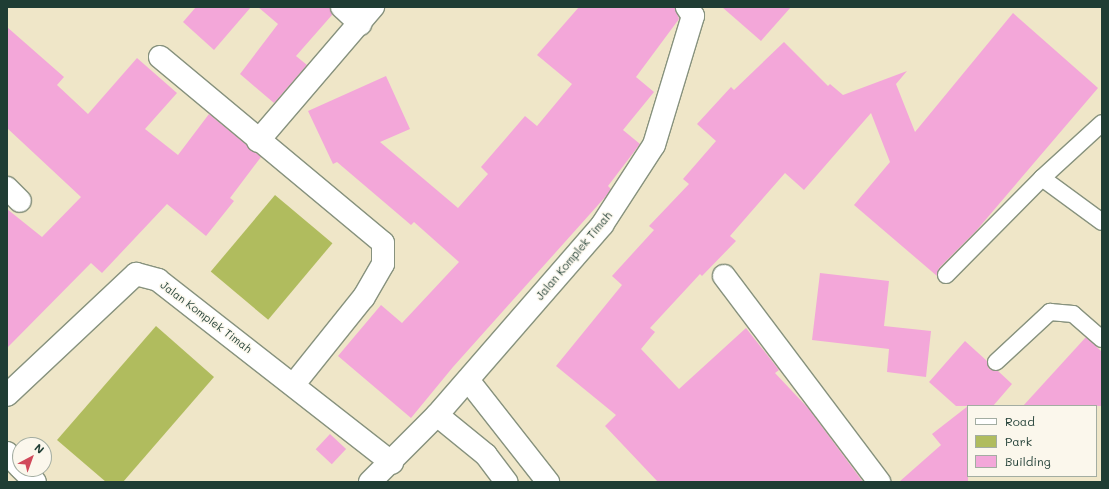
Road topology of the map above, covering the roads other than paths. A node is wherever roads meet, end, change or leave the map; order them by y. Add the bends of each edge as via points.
1 (342, 7) edge
2 (687, 7) edge
3 (367, 15) edge
4 (160, 57) dead end
5 (1102, 123) edge
6 (258, 141) junction
7 (1042, 178) junction
8 (1102, 222) edge
9 (946, 275) dead end
10 (724, 276) dead end
11 (1102, 339) edge
12 (996, 362) dead end
13 (468, 380) junction
14 (294, 384) junction
15 (7, 395) edge
16 (437, 415) junction
17 (510, 433) junction
18 (486, 456) junction
19 (392, 463) junction
20 (370, 482) edge
21 (506, 482) edge
22 (548, 482) edge
23 (879, 482) edge

1 - 3 street
2 - 13 street, Jalan Komplek Timah via 693,16 654,145 602,225
3 - 6 street
4 - 6 street
5 - 7 lane
6 - 14 street via 383,243 383,264 363,298
7 - 8 lane
7 - 9 lane
10 - 23 street
11 - 12 lane via 1073,314 1050,312
13 - 16 street, Jalan Komplek Timah
13 - 17 street
14 - 15 street, Jalan Komplek Timah via 158,280 136,274
14 - 19 street, Jalan Komplek Timah
16 - 18 street
16 - 19 street, Jalan Komplek Timah
17 - 18 street
17 - 22 street
18 - 21 street
19 - 20 street, Jalan Komplek Timah

